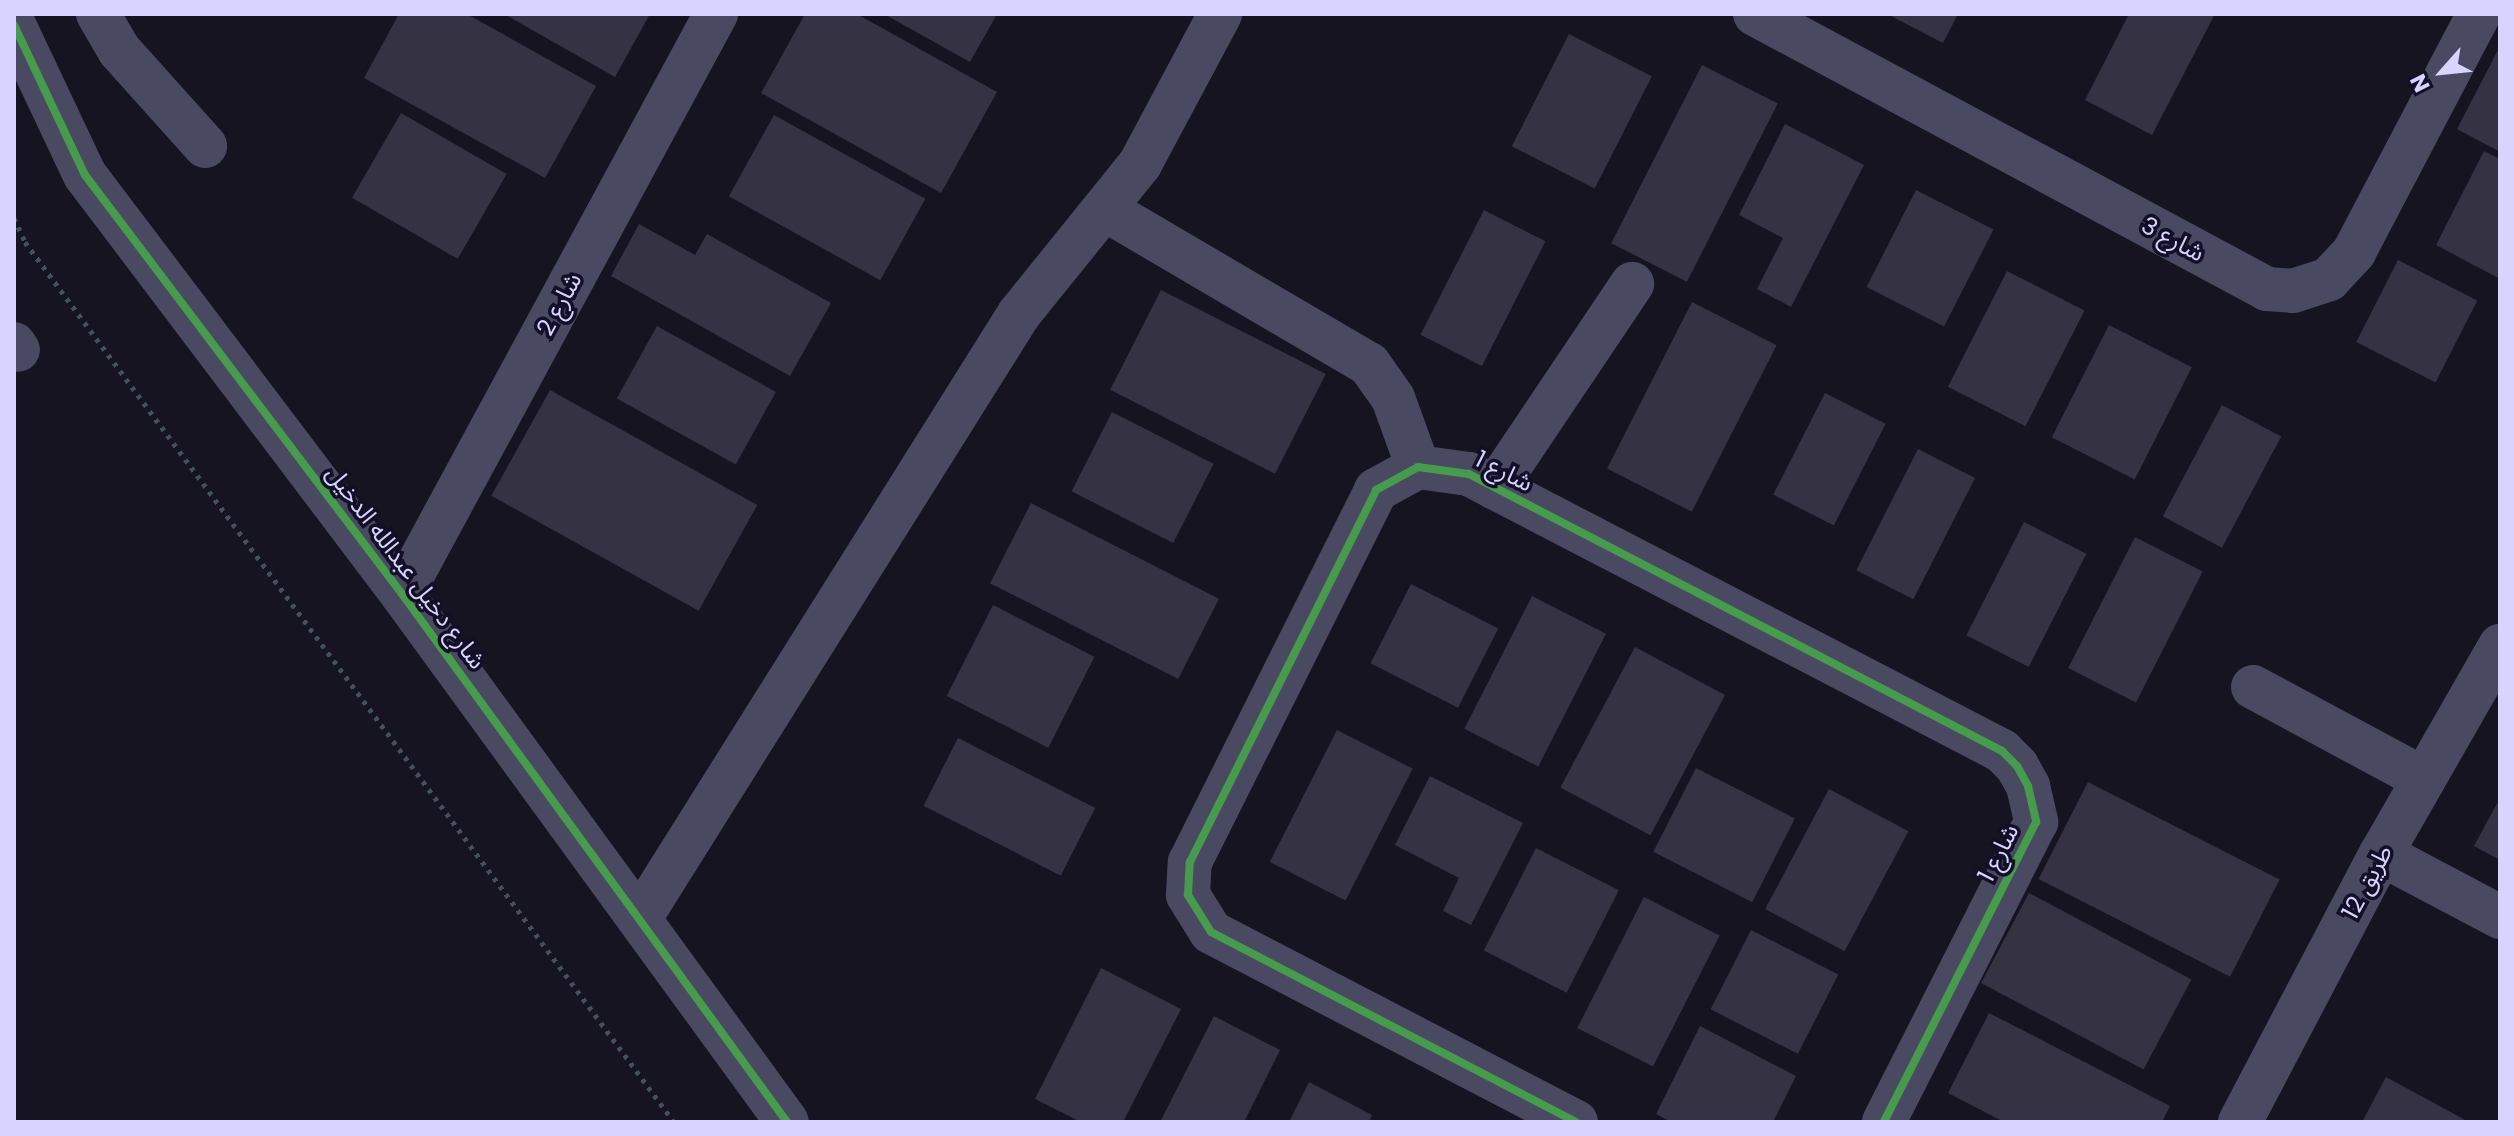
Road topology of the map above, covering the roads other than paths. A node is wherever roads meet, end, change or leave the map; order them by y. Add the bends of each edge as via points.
1 (98, 14) edge
2 (716, 14) edge
3 (1220, 14) edge
4 (1755, 14) edge
5 (2479, 14) edge
6 (14, 25) edge
7 (205, 146) dead end
8 (1106, 210) junction
9 (1632, 284) dead end
10 (1418, 467) junction
11 (1495, 488) junction
12 (402, 594) junction
13 (2500, 646) edge
14 (2253, 687) dead end
15 (2424, 779) junction
16 (2381, 854) junction
17 (2500, 917) edge
18 (640, 918) junction
19 (787, 1122) edge
20 (1576, 1122) edge
21 (1884, 1122) edge
22 (2240, 1122) edge

1 - 7 street via 119,50
2 - 12 street, شارع 2
3 - 8 street via 1140,164
4 - 5 street, شارع 3 via 2267,289 2293,291 2329,279 2354,252
6 - 12 street, شارع دخيل عبدالله الدخيل via 85,175
8 - 10 street via 1369,364 1393,398
8 - 18 street via 1019,314
9 - 11 street
10 - 11 street, شارع 1 via 1453,468
10 - 20 street via 1376,490 1190,862 1188,895 1211,932
11 - 21 street, شارع 1 via 2002,751 2017,766 2036,822
12 - 18 street, شارع دخيل عبدالله الدخيل
13 - 15 street, طريق 12
14 - 15 street
15 - 16 street, طريق 12
16 - 17 street
16 - 22 street, طريق 12
18 - 19 street, شارع دخيل عبدالله الدخيل

